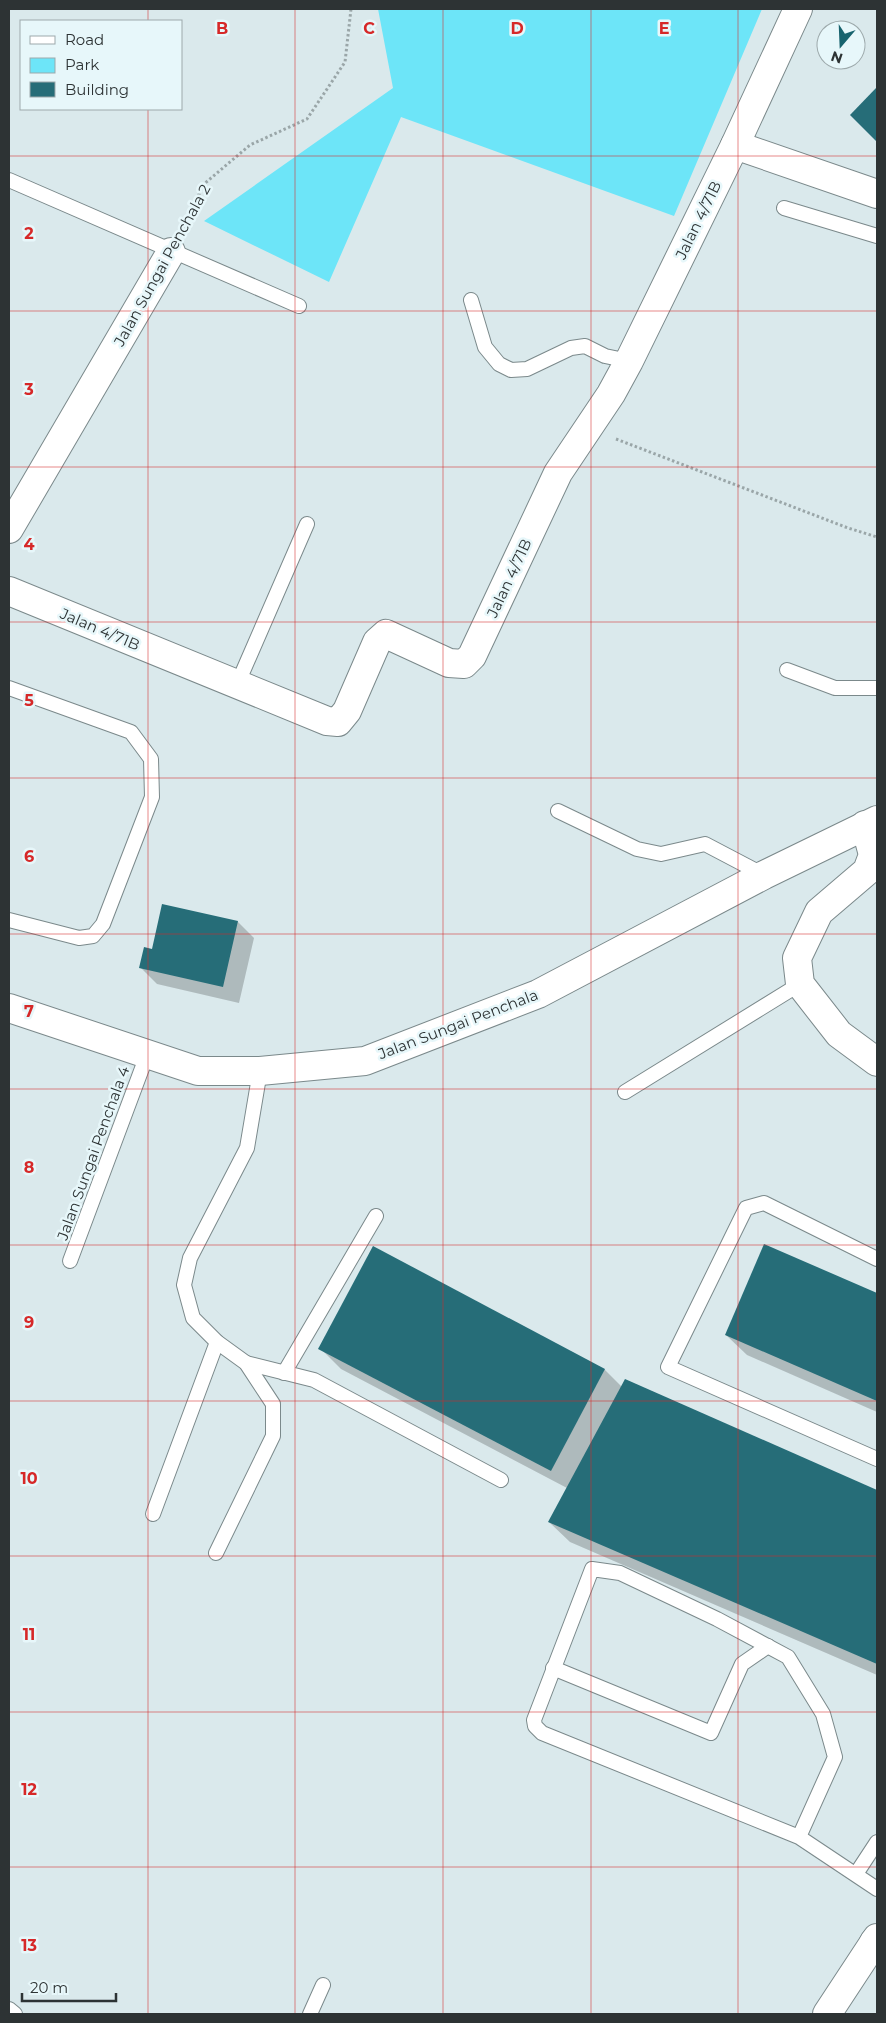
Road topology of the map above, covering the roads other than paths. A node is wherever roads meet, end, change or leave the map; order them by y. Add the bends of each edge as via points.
1 (798, 9) edge
2 (735, 145) junction
3 (9, 180) edge
4 (877, 194) edge
5 (784, 208) dead end
6 (877, 236) edge
7 (171, 252) junction
8 (471, 300) dead end
9 (299, 306) dead end
10 (629, 361) junction
11 (307, 524) dead end
12 (9, 529) edge
13 (9, 591) edge
14 (787, 670) dead end
15 (237, 685) junction
16 (9, 688) edge
17 (877, 688) edge
18 (558, 811) dead end
19 (871, 823) edge
20 (875, 857) edge
21 (764, 875) junction
22 (9, 920) edge
23 (800, 984) junction
24 (9, 1008) edge
25 (147, 1055) junction
26 (877, 1062) edge
27 (260, 1071) junction
28 (625, 1092) dead end
29 (376, 1216) dead end
30 (877, 1259) edge
31 (70, 1261) dead end
32 (217, 1342) junction
33 (246, 1363) junction
34 (284, 1373) junction
35 (877, 1459) edge
36 (501, 1480) dead end
37 (154, 1514) dead end
38 (216, 1552) dead end
39 (768, 1646) junction
40 (553, 1668) junction
41 (799, 1837) junction
42 (877, 1842) edge
43 (856, 1874) junction
44 (877, 1889) edge
45 (876, 1941) edge
46 (323, 1985) dead end
47 (9, 2009) edge
48 (15, 2014) edge
49 (310, 2014) edge
50 (826, 2014) edge

1 - 2 street, Jalan 4/71B
2 - 4 street
2 - 10 street, Jalan 4/71B
3 - 7 lane
5 - 6 lane
7 - 9 lane
7 - 12 street, Jalan Sungai Penchala 2
8 - 10 lane via 485,347 499,364 511,370 527,368 571,348 585,346 605,356
10 - 15 street, Jalan 4/71B via 558,473 472,656 464,664 449,663 386,634 377,642 347,711 338,722
11 - 15 lane
13 - 15 street, Jalan 4/71B
14 - 17 lane via 835,688
16 - 22 lane via 131,732 151,759 152,797 103,924 93,936 79,938
18 - 21 lane via 637,848 661,854 705,844
19 - 20 street
19 - 21 street, Jalan Sungai Penchala
20 - 23 street via 867,871 819,912 797,958
21 - 27 street, Jalan Sungai Penchala via 538,994 365,1060
23 - 26 street via 839,1034
23 - 28 lane
24 - 25 street, Jalan Sungai Penchala
25 - 27 street, Jalan Sungai Penchala via 198,1071
25 - 31 lane, Jalan Sungai Penchala 4
27 - 32 lane via 247,1148 190,1258 184,1285 193,1318
29 - 34 lane
30 - 35 lane via 764,1204 746,1208 668,1367
32 - 33 lane
32 - 37 lane
33 - 34 lane
33 - 38 lane via 273,1404 274,1436
34 - 36 lane via 314,1380
39 - 40 lane via 742,1664 711,1733
39 - 40 lane via 620,1573 592,1569
39 - 41 lane via 788,1657 823,1714 835,1757
40 - 41 lane via 534,1720 542,1733
41 - 43 lane
42 - 43 lane
43 - 44 lane
45 - 50 street
46 - 49 lane
47 - 48 lane

